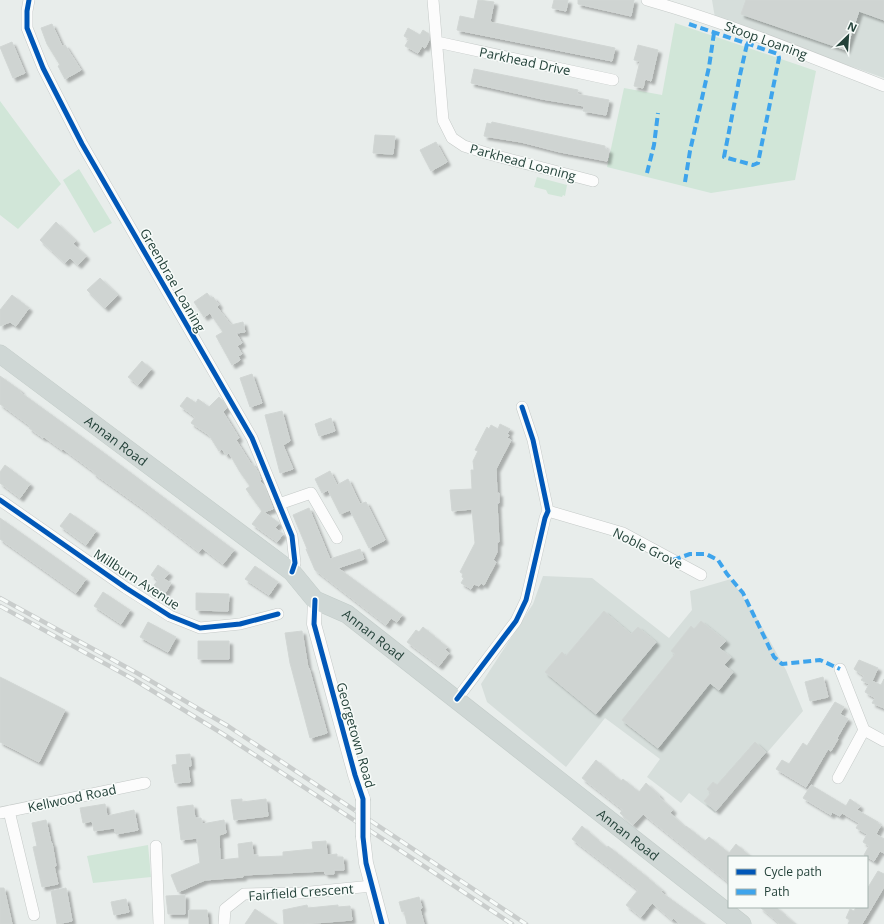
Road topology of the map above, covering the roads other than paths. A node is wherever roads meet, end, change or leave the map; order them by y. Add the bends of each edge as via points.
1 (29, 0) edge
2 (433, 0) edge
3 (647, 0) edge
4 (438, 42) junction
5 (613, 80) dead end
6 (884, 86) edge
7 (593, 181) dead end
8 (0, 354) edge
9 (522, 407) dead end
10 (0, 500) edge
11 (279, 504) junction
12 (548, 511) junction
13 (337, 538) dead end
14 (292, 572) junction
15 (701, 575) dead end
16 (315, 600) junction
17 (278, 614) dead end
18 (840, 669) dead end
19 (457, 699) junction
20 (864, 730) junction
21 (884, 741) edge
22 (838, 778) dead end
23 (145, 783) dead end
24 (4, 812) edge
25 (156, 846) dead end
26 (372, 886) junction
27 (34, 915) dead end
28 (159, 924) edge
29 (224, 924) edge
30 (382, 924) edge
31 (742, 924) edge

1 - 11 street, Greenbrae Loaning via 27,28 46,75 82,144 252,438
2 - 4 street, Parkhead Loaning
3 - 6 street, Stoop Loaning via 785,47
4 - 5 street, Parkhead Drive
4 - 7 street, Parkhead Loaning via 443,120 452,138 464,146 489,154
8 - 14 main road, Annan Road
9 - 12 street via 533,440
10 - 17 street, Millburn Avenue via 170,616 200,628 240,624
11 - 13 street via 311,493
11 - 14 street, Greenbrae Loaning via 292,536 295,563
12 - 15 street, Noble Grove via 622,533
12 - 19 street via 526,600 516,621
14 - 16 main road, Annan Road
16 - 19 main road, Annan Road via 347,614
16 - 26 street, Georgetown Road, bridge via 314,624 363,799 363,837
18 - 20 street
19 - 31 main road, Annan Road
20 - 21 street
20 - 22 street
23 - 24 street, Kellwood Road
24 - 27 street
25 - 28 street
26 - 29 street, Fairfield Crescent via 300,894 244,894 225,908
26 - 30 street, Georgetown Road

